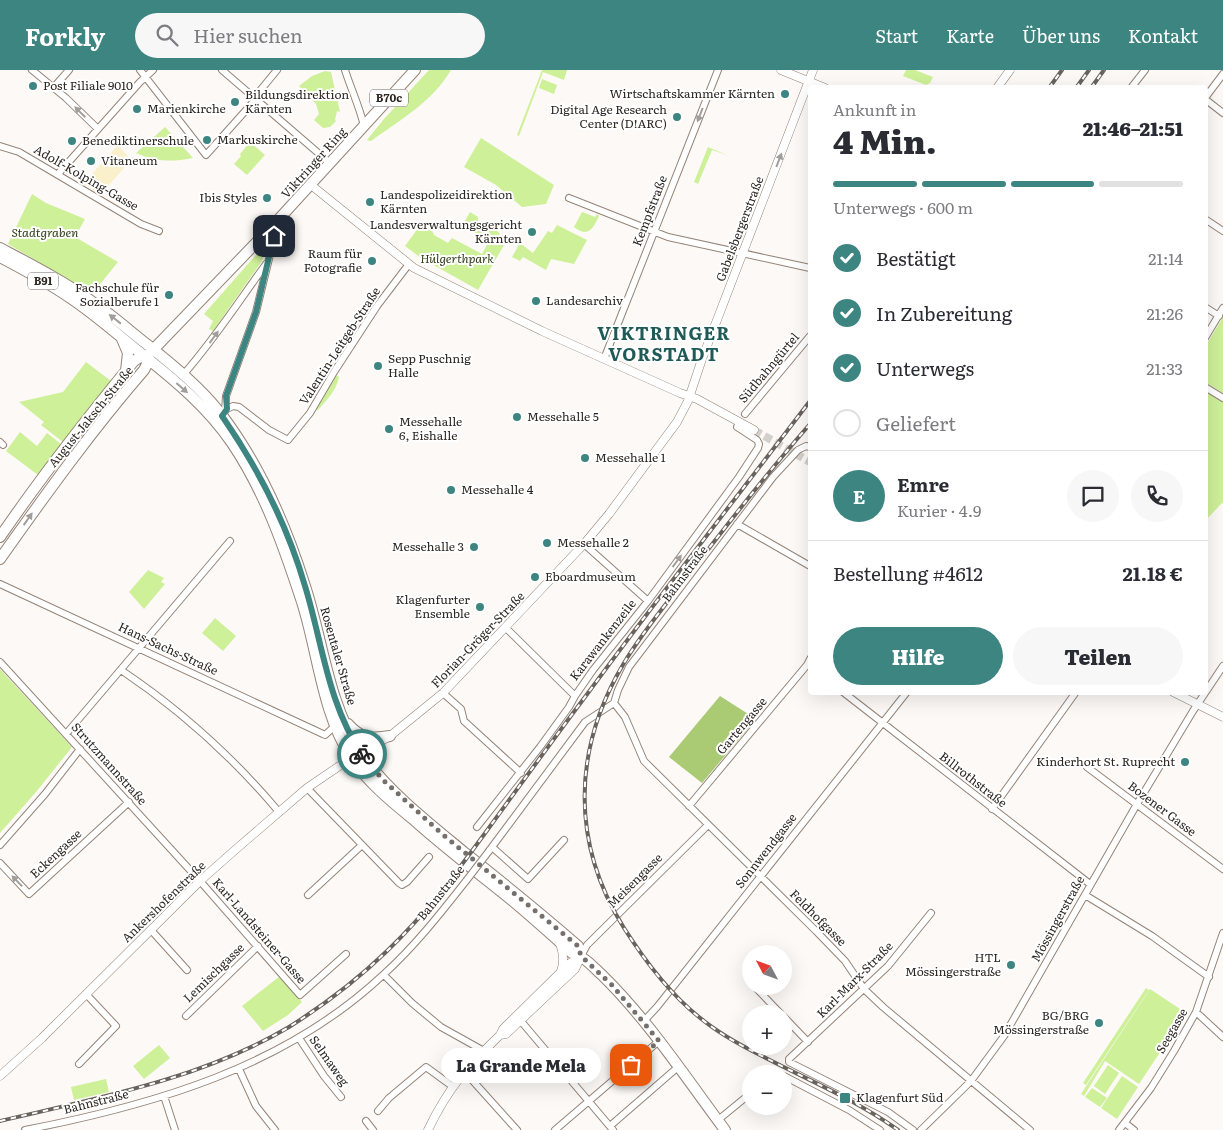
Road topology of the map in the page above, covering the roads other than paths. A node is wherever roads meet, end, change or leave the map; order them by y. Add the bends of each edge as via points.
1 (32, 70) edge
2 (69, 70) edge
3 (140, 70) edge
4 (153, 70) edge
5 (222, 70) edge
6 (277, 70) edge
7 (346, 70) edge
8 (415, 70) edge
9 (718, 70) edge
10 (781, 70) edge
11 (813, 70) edge
12 (1010, 70) edge
13 (1145, 70) edge
14 (1223, 74) edge
15 (146, 78) junction
16 (809, 81) junction
17 (818, 85) edge
18 (999, 85) edge
19 (1133, 85) edge
20 (54, 87) junction
21 (1208, 94) edge
22 (255, 98) junction
23 (1208, 100) edge
24 (1223, 113) edge
25 (364, 126) junction
26 (98, 129) junction
27 (0, 146) edge
28 (331, 164) junction
29 (58, 174) junction
30 (311, 185) junction
31 (568, 198) dead end
32 (278, 220) junction
33 (1208, 221) edge
34 (159, 231) dead end
35 (1223, 231) edge
36 (654, 232) junction
37 (0, 248) edge
38 (743, 254) junction
39 (0, 257) edge
40 (268, 262) junction
41 (409, 264) junction
42 (808, 268) edge
43 (1223, 308) edge
44 (1208, 309) edge
45 (1219, 316) junction
46 (1208, 333) edge
47 (120, 337) junction
48 (808, 338) edge
49 (150, 353) junction
50 (604, 359) junction
51 (126, 372) junction
52 (183, 375) junction
53 (1208, 389) edge
54 (690, 396) junction
55 (1223, 398) edge
56 (745, 414) dead end
57 (222, 415) junction
58 (739, 422) junction
59 (754, 430) tunnel mouth
60 (808, 446) edge
61 (737, 524) junction
62 (0, 538) edge
63 (230, 541) dead end
64 (584, 544) junction
65 (0, 559) edge
66 (808, 565) edge
67 (0, 584) edge
68 (648, 601) junction
69 (506, 628) junction
70 (139, 648) junction
71 (0, 662) edge
72 (808, 665) edge
73 (1223, 666) edge
74 (121, 670) junction
75 (1208, 688) edge
76 (443, 693) junction
77 (847, 695) edge
78 (905, 695) edge
79 (1074, 695) edge
80 (1179, 695) edge
81 (1204, 695) edge
82 (575, 696) junction
83 (614, 703) junction
84 (1197, 705) junction
85 (1223, 717) edge
86 (344, 719) junction
87 (882, 723) junction
88 (335, 726) junction
89 (66, 734) junction
90 (325, 734) junction
91 (390, 736) junction
92 (355, 746) junction
93 (80, 749) junction
94 (351, 758) junction
95 (1087, 767) dead end
96 (521, 773) junction
97 (307, 788) junction
98 (128, 802) junction
99 (1137, 804) junction
100 (689, 806) junction
101 (992, 809) junction
102 (279, 812) junction
103 (708, 825) junction
104 (477, 827) dead end
105 (564, 840) dead end
106 (0, 845) edge
107 (362, 845) junction
108 (490, 849) junction
109 (429, 857) dead end
110 (0, 864) edge
111 (1223, 868) edge
112 (760, 876) junction
113 (200, 881) junction
114 (1090, 884) junction
115 (308, 895) dead end
116 (1084, 895) junction
117 (931, 913) dead end
118 (151, 930) junction
119 (1223, 933) edge
120 (559, 941) junction
121 (258, 946) junction
122 (577, 951) junction
123 (346, 954) dead end
124 (187, 970) dead end
125 (560, 974) junction
126 (384, 975) junction
127 (1209, 977) junction
128 (864, 989) junction
129 (86, 994) junction
130 (763, 995) edge
131 (772, 1005) edge
132 (1196, 1012) junction
133 (186, 1016) dead end
134 (520, 1020) junction
135 (643, 1022) junction
136 (792, 1025) edge
137 (500, 1035) junction
138 (1223, 1037) edge
139 (299, 1038) junction
140 (659, 1041) junction
141 (808, 1042) junction
142 (484, 1051) junction
143 (79, 1064) dead end
144 (678, 1067) junction
145 (238, 1069) junction
146 (464, 1071) junction
147 (1, 1073) edge
148 (792, 1080) edge
149 (971, 1081) junction
150 (452, 1086) junction
151 (164, 1096) junction
152 (341, 1097) dead end
153 (742, 1100) edge
154 (589, 1101) junction
155 (378, 1111) dead end
156 (718, 1120) junction
157 (366, 1122) dead end
158 (1125, 1122) junction
159 (56, 1127) edge
160 (612, 1128) edge
161 (25, 1130) edge
162 (175, 1130) edge
163 (275, 1130) edge
164 (373, 1130) edge
165 (428, 1130) edge
166 (517, 1130) edge
167 (555, 1130) edge
168 (725, 1130) edge
169 (880, 1130) edge
170 (913, 1130) edge
171 (921, 1130) edge
172 (1030, 1130) edge
173 (1119, 1130) edge
174 (1134, 1130) edge

1 - 20 street
2 - 20 street
3 - 15 street
4 - 15 street
5 - 22 street
6 - 22 street
7 - 25 street
8 - 25 main road, Viktringer Ring / B70c
9 -> 36 street, Kempfstraße
10 - 16 street
11 - 16 street, Gabelsbergerstraße
12 - 18 street
13 - 19 street
14 - 21 street
15 - 22 street via 206,155
15 - 26 street
16 - 17 street
38 -> 16 street, Gabelsbergerstraße
26 -> 20 street
22 - 28 street
23 - 24 street
25 - 28 main road, Viktringer Ring / B70c
26 - 29 street
27 - 29 street, Adolf-Kolping-Gasse via 19,152
28 - 30 main road, Viktringer Ring / B70c
29 - 34 street, Adolf-Kolping-Gasse via 141,224
30 - 32 main road, Viktringer Ring / B70c
30 - 41 street
31 - 36 street
32 - 40 street
32 - 49 main road, Viktringer Ring / B70c
33 - 35 street
36 - 38 street
36 - 50 street, Kempfstraße
49 -> 37 main road, B91 via 94,303
38 - 42 street
38 - 54 street, Gabelsbergerstraße
39 - 47 main road, B91 via 68,296
52 -> 40 street via 214,339
40 - 57 street via 256,312
41 - 50 street
41 - 57 street, Valentin-Leitgeb-Straße via 377,306 310,413 288,440 239,408 233,406
43 - 45 street
44 - 45 street
45 - 46 street
47 - 49 main road, B91
47 - 51 main road via 128,353
48 - 56 street, Südbahngürtel
49 - 51 main road, August-Jaksch-Straße via 140,357
49 - 52 main road, Rosentaler Straße / B91
49 -> 57 main road, Rosentaler Straße / B91 via 197,401
65 -> 49 main road, August-Jaksch-Straße via 69,462 144,370
50 - 54 street
51 - 62 main road, August-Jaksch-Straße via 72,438
52 - 57 main road, Rosentaler Straße / B91
53 - 55 street
54 - 58 street
54 - 64 street, Florian-Gröger-Straße via 677,422
57 - 86 main road, Rosentaler Straße / B91 via 257,470 285,531 304,583
57 - 88 main road, Rosentaler Straße / B91 via 283,545
58 - 59 street
68 -> 58 street, Karawankenzeile via 758,448 757,440 737,427
60 - 61 street, Bahnstraße via 798,450 772,477
61 - 66 street
61 - 83 street, Bahnstraße via 629,667
63 - 70 street
64 - 68 street
64 - 69 street, Florian-Gröger-Straße
67 - 70 street, Hans-Sachs-Straße
68 - 82 street, Karawankenzeile
69 - 76 street, Florian-Gröger-Straße
69 - 82 street
70 - 74 street
70 - 90 street, Hans-Sachs-Straße
71 - 89 street, Strutzmannstraße
72 - 100 street, Gartengasse
73 - 75 street, Mössingerstraße
74 - 89 street
74 - 102 street via 214,742
76 - 91 street, Florian-Gröger-Straße
76 - 96 street via 460,708 464,721
77 - 87 street, Billrothstraße
78 - 87 street, Sonnwendgasse
79 - 101 street
80 - 84 street
81 - 84 street, Mössingerstraße
82 - 96 street, Karawankenzeile
83 - 100 street, Feldhofgasse via 625,717 644,761
83 - 108 street, Bahnstraße via 585,722
84 - 85 street
84 - 99 street, Mössingerstraße
86 - 91 main road via 362,735 374,739
86 - 92 main road, Rosentaler Straße / B91
87 - 101 street, Billrothstraße
87 - 112 street, Sonnwendgasse
88 - 90 street
88 - 92 main road, Rosentaler Straße / B91
89 - 93 street, Strutzmannstraße
90 - 92 street, Hans-Sachs-Straße
91 - 92 street, Florian-Gröger-Straße
92 - 94 main road, Rosentaler Straße / B91
92 - 94 street, Florian-Gröger-Straße
92 - 122 main road, Rosentaler Straße / B91 via 382,779
93 - 98 street, Strutzmannstraße
93 - 106 street
94 - 97 street, Ankershofenstraße
94 - 120 main road, Rosentaler Straße / B91 via 402,810
95 - 99 street, Bozener Gasse
96 - 104 street, Karawankenzeile
97 - 102 street, Ankershofenstraße
97 - 107 street
98 -> 110 street, Eckengasse via 29,894
98 - 113 street, Strutzmannstraße
99 - 111 street, Bozener Gasse
99 - 114 street, Mössingerstraße
100 - 103 street, Feldhofgasse
101 - 114 street, Billrothstraße
102 - 113 street, Ankershofenstraße
103 - 112 street, Feldhofgasse
103 - 122 street, Meisengasse via 587,945
105 - 108 street via 528,879
107 - 109 street via 402,885
107 - 115 street
108 - 126 street, Bahnstraße, bridge via 466,882
112 - 128 street, Feldhofgasse via 839,955
112 - 135 street, Sonnwendgasse
113 - 118 street, Ankershofenstraße
113 - 121 street, Karl-Landsteiner-Gasse
114 - 116 street, Mössingerstraße
116 - 127 street via 1152,936
116 - 149 street, Mössingerstraße via 1004,1036
117 - 128 street, Karl-Marx-Straße via 888,966
118 - 124 street
118 - 129 street, Ankershofenstraße
119 - 127 street, Seegasse
120 - 122 main road, Rosentaler Straße / B91
120 - 125 street via 563,958
121 - 123 street, Karl-Landsteiner-Gasse via 300,995
121 - 133 street, Lemischgasse
122 - 125 street
122 - 134 street via 575,969
122 - 135 main road, Rosentaler Straße / B91
125 - 137 street
126 - 139 street, Bahnstraße
126 - 142 street via 441,1026
127 - 132 street, Seegasse
128 - 141 street, Karl-Marx-Straße
128 - 149 street, Feldhofgasse
129 - 143 street via 116,1026
129 - 147 street, Ankershofenstraße
130 - 131 street
132 - 138 street
132 - 158 street, Seegasse via 1174,1051
134 - 137 street via 506,1034
134 - 154 street
135 - 140 main road, Rosentaler Straße / B91
136 - 141 street
137 - 142 street
139 - 145 street, Bahnstraße
139 - 152 street, Selmaweg
140 - 144 main road, Rosentaler Straße / B91
140 - 154 street
141 - 170 street, Karl-Marx-Straße via 789,1062 888,1112
142 - 146 street
144 - 156 main road, Rosentaler Straße / B91
144 - 160 street
145 - 151 street, Bahnstraße
145 - 163 street via 256,1106
146 - 150 street
146 - 166 street
148 - 169 street
149 - 171 street, Mössingerstraße
149 - 172 street, Feldhofgasse
150 - 155 street via 426,1068
150 - 165 street
151 - 159 street, Bahnstraße
151 - 162 street
153 - 156 street
154 - 160 street
154 - 167 street
156 - 168 main road, Rosentaler Straße / B91
157 - 164 street
158 - 173 street, Seegasse
158 - 174 street
159 - 161 street, Bahnstraße

